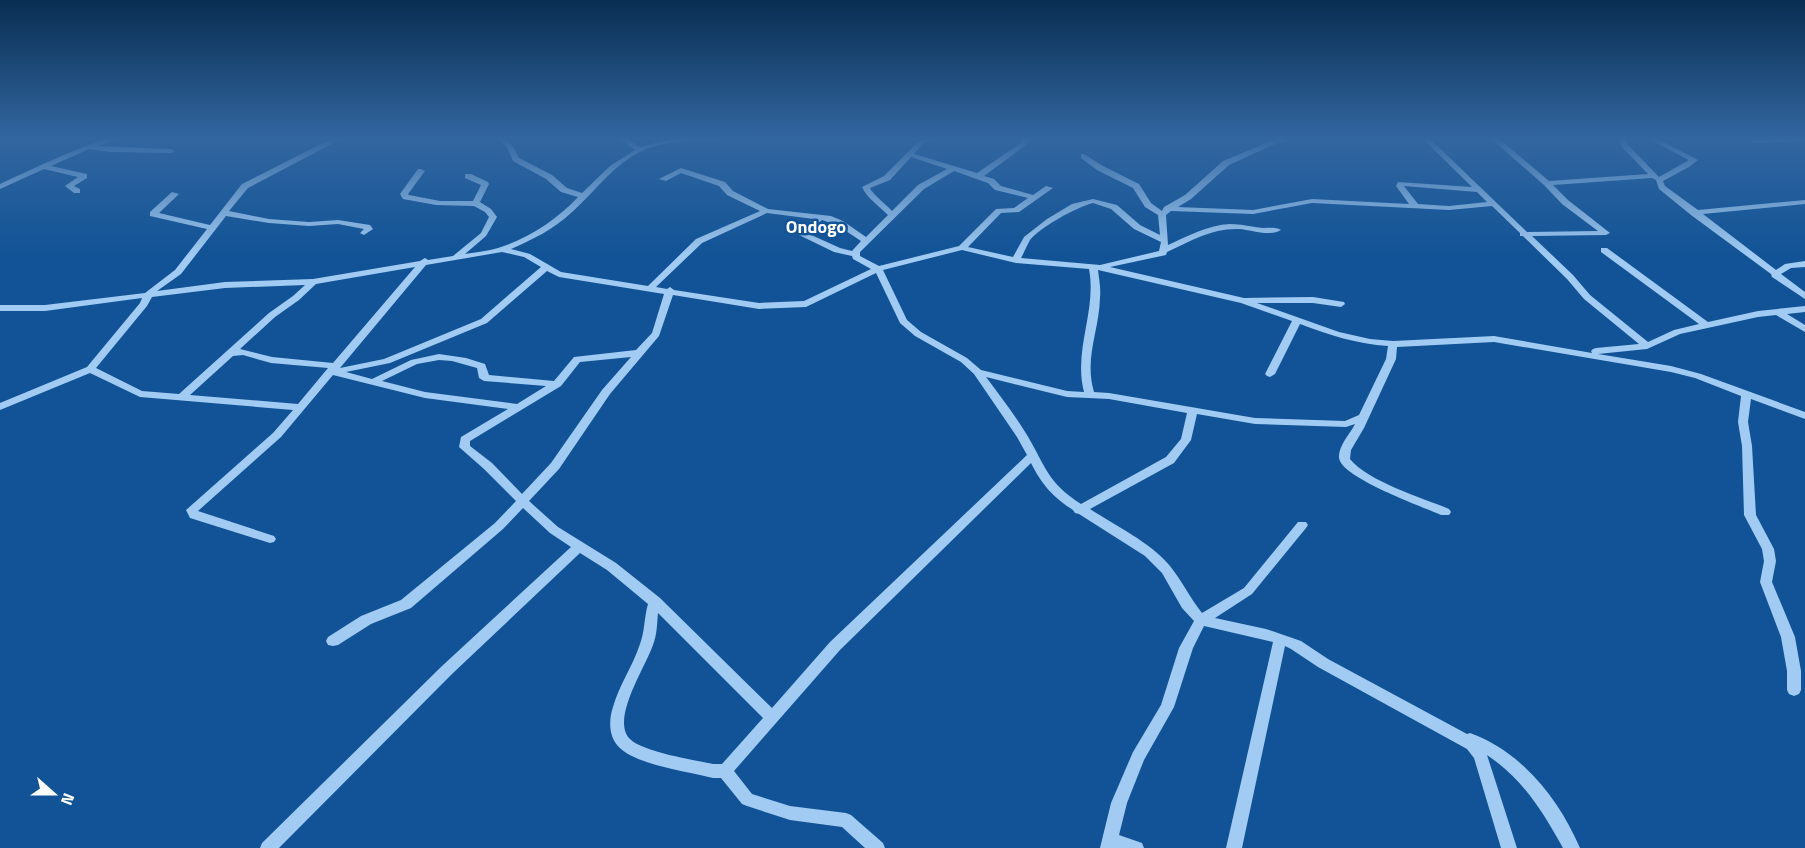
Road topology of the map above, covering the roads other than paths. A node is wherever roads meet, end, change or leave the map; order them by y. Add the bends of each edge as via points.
1 (22, 177) edge
2 (83, 177) edge
3 (263, 177) edge
4 (417, 177) edge
5 (469, 177) edge
6 (548, 177) edge
7 (603, 177) edge
8 (668, 177) edge
9 (700, 177) edge
10 (888, 177) edge
11 (939, 177) edge
12 (979, 177) edge
13 (1117, 177) edge
14 (1211, 177) edge
15 (1465, 177) edge
16 (1539, 177) edge
17 (1655, 177) edge
18 (1662, 177) edge
19 (663, 179) dead end
20 (1657, 179) junction
21 (1547, 183) junction
22 (0, 187) edge
23 (1049, 188) dead end
24 (1479, 190) junction
25 (77, 191) dead end
26 (175, 194) dead end
27 (582, 196) junction
28 (1035, 198) junction
29 (1805, 202) edge
30 (476, 203) junction
31 (1491, 204) junction
32 (1415, 206) junction
33 (1164, 211) junction
34 (766, 212) junction
35 (225, 213) junction
36 (1694, 213) junction
37 (893, 216) junction
38 (819, 219) junction
39 (212, 228) junction
40 (1277, 230) dead end
41 (364, 233) dead end
42 (1523, 234) junction
43 (866, 241) junction
44 (1165, 246) junction
45 (962, 249) junction
46 (502, 250) junction
47 (1604, 250) dead end
48 (855, 254) junction
49 (457, 256) junction
50 (1016, 260) junction
51 (425, 261) junction
52 (1805, 264) edge
53 (1096, 267) junction
54 (545, 268) junction
55 (878, 269) junction
56 (1775, 275) junction
57 (312, 282) junction
58 (651, 287) junction
59 (670, 290) junction
60 (149, 293) junction
61 (1805, 296) edge
62 (1244, 301) junction
63 (1341, 304) dead end
64 (0, 308) edge
65 (1805, 309) edge
66 (1778, 312) junction
67 (1297, 321) junction
68 (1706, 325) junction
69 (1805, 329) edge
70 (1393, 344) junction
71 (1647, 346) junction
72 (1578, 352) junction
73 (231, 353) junction
74 (639, 353) junction
75 (90, 369) junction
76 (333, 370) junction
77 (978, 372) junction
78 (1270, 374) dead end
79 (375, 381) junction
80 (557, 384) junction
81 (1746, 395) junction
82 (1090, 396) junction
83 (182, 397) junction
84 (0, 407) edge
85 (301, 407) junction
86 (517, 407) junction
87 (1193, 411) junction
88 (1805, 416) edge
89 (1363, 417) junction
90 (1031, 457) junction
91 (524, 502) junction
92 (1079, 510) junction
93 (1445, 512) dead end
94 (1302, 525) dead end
95 (270, 539) dead end
96 (579, 547) junction
97 (655, 602) junction
98 (1201, 620) junction
99 (1280, 638) junction
100 (333, 641) dead end
101 (1800, 673) edge
102 (1794, 690) dead end
103 (771, 717) junction
104 (1461, 736) junction
105 (725, 771) junction
106 (1109, 844) edge
107 (268, 848) edge
108 (877, 848) edge
109 (1136, 848) edge
110 (1234, 848) edge
111 (1509, 848) edge
112 (1572, 848) edge

1 - 22 street
2 - 25 street via 69,186
3 - 35 street via 245,186
4 - 30 street via 404,194 406,197 439,203
5 - 30 street via 485,184
6 - 27 street via 564,190
7 - 27 street
8 - 19 street
9 - 34 street via 727,186 730,193
10 - 37 street via 866,188
11 - 37 street via 921,187
12 - 28 street via 998,188
13 - 33 street via 1136,186 1148,205
14 - 33 street
15 - 24 street
16 - 21 street
17 - 20 street
18 - 20 street
20 - 21 street
20 - 36 street
21 - 42 street via 1565,202 1606,232
23 - 28 street
24 - 31 street
24 - 32 street via 1401,184
26 - 39 street via 153,214
27 - 46 street via 552,222
28 - 45 street via 1016,210 999,212
29 - 36 street
30 - 49 street via 488,209 493,217 491,225
31 - 32 street
31 - 42 street
32 - 33 street via 1312,201 1253,212
33 - 44 street
34 - 38 street
34 - 58 street via 699,241
35 - 39 street
35 - 41 street via 299,224 338,222 368,227
36 - 56 street
37 - 43 street
38 - 43 street via 840,223
38 - 48 street via 802,233
39 - 60 street via 178,272
40 - 44 street via 1257,232 1221,227
42 - 71 street via 1587,297
43 - 48 street
44 - 50 street via 1114,207 1093,201 1075,206 1050,221 1027,239
44 - 53 street via 1156,256
45 - 50 street
45 - 55 street
46 - 49 street
46 - 54 street via 527,254
47 - 68 street
48 - 55 street
49 - 51 street
50 - 53 street
51 - 57 street
51 - 76 street
52 - 56 street via 1790,264
53 - 62 street
53 - 82 street via 1098,294 1083,367
54 - 58 street via 559,274
54 - 76 street via 484,321 387,361
55 - 59 street via 806,304 759,306
55 - 77 street via 903,321
56 - 61 street
57 - 60 street via 263,282
57 - 73 street
58 - 59 street
59 - 74 street via 656,334
60 - 64 street via 45,308
60 - 75 street
62 - 63 street via 1313,300
62 - 67 street
65 - 66 street
66 - 68 street
66 - 69 street
67 - 70 street via 1345,337
67 - 78 street
68 - 71 street
70 - 72 street via 1494,339
70 - 89 street via 1391,359
71 - 72 street
72 - 81 street via 1698,376
73 - 76 street
73 - 83 street
74 - 80 street via 577,359
74 - 91 street
75 - 83 street via 140,394
75 - 84 street
76 - 79 street
76 - 85 street
77 - 82 street
77 - 90 street via 1022,436
79 - 80 street via 420,358 437,357 482,366 484,378
79 - 86 street via 425,395
80 - 86 street
81 - 88 street
81 - 101 street via 1743,422 1750,515 1768,549 1766,582
82 - 87 street
83 - 85 street
85 - 95 street via 255,456 192,510 194,515
86 - 91 street via 463,442
87 - 89 street via 1289,423 1346,424
87 - 92 street via 1186,440 1170,460
89 - 93 street via 1345,452 1350,468
90 - 92 street via 1044,478
90 - 103 street via 835,646
91 - 96 street via 554,531
91 - 100 street via 406,604 366,620
92 - 98 street via 1149,553 1166,570
94 - 98 street via 1248,591
96 - 97 street via 616,570
96 - 107 street via 447,670
97 - 103 street
97 - 105 street via 648,643 618,711 621,741 644,753
98 - 99 street
98 - 106 street via 1186,648 1167,707 1138,757 1119,803
99 - 104 street
99 - 110 street
101 - 102 street
103 - 105 street
104 - 111 street via 1480,755
104 - 112 street via 1513,765 1544,798
105 - 108 street via 747,799 790,813 846,820
106 - 109 street

